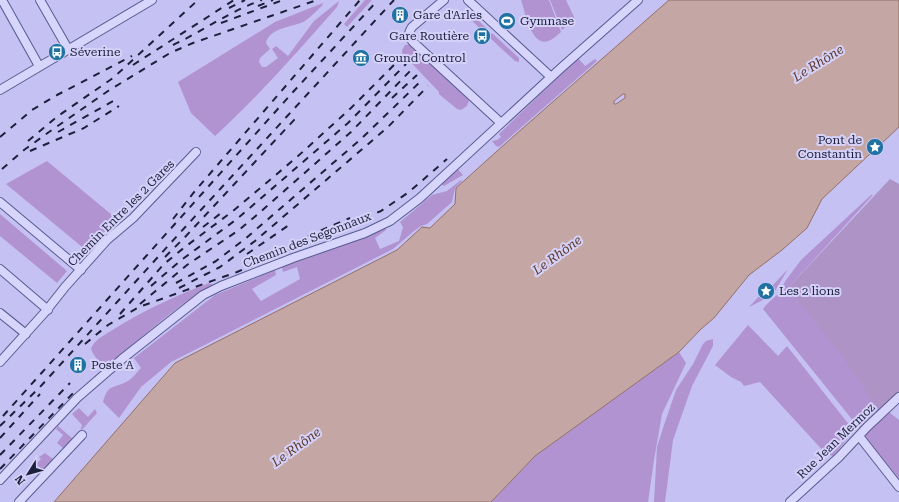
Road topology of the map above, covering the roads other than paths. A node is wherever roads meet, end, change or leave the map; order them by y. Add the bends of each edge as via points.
1 (2, 0) edge
2 (40, 0) edge
3 (152, 0) edge
4 (444, 0) edge
5 (468, 0) edge
6 (638, 0) edge
7 (68, 49) junction
8 (40, 66) junction
9 (551, 77) junction
10 (0, 90) edge
11 (501, 123) junction
12 (196, 152) dead end
13 (0, 202) edge
14 (0, 269) edge
15 (81, 270) junction
16 (48, 310) junction
17 (0, 312) edge
18 (26, 334) junction
19 (1, 359) edge
20 (899, 397) edge
21 (82, 435) dead end
22 (859, 436) junction
23 (0, 480) edge
24 (899, 487) edge
25 (19, 502) edge
26 (790, 502) edge

1 - 8 street
2 - 7 street
3 - 7 street
4 - 11 street via 412,28 409,36
5 - 9 street
6 - 9 street, Chemin des Segonnaux
7 - 8 street
8 - 10 street
9 - 11 street, Chemin des Segonnaux
11 - 23 street, Chemin des Segonnaux via 420,198 390,221 365,233 203,294 127,354 77,398
12 - 15 street, Chemin Entre les 2 Gares via 133,218 107,240
13 - 15 street
14 - 16 street
15 - 16 street, Chemin Entre les 2 Gares
16 - 18 street, Chemin Entre les 2 Gares
17 - 18 street
18 - 19 street, Chemin Entre les 2 Gares
20 - 22 street, Rue Jean Mermoz
21 - 25 street
22 - 24 street
22 - 26 street, Rue Jean Mermoz

